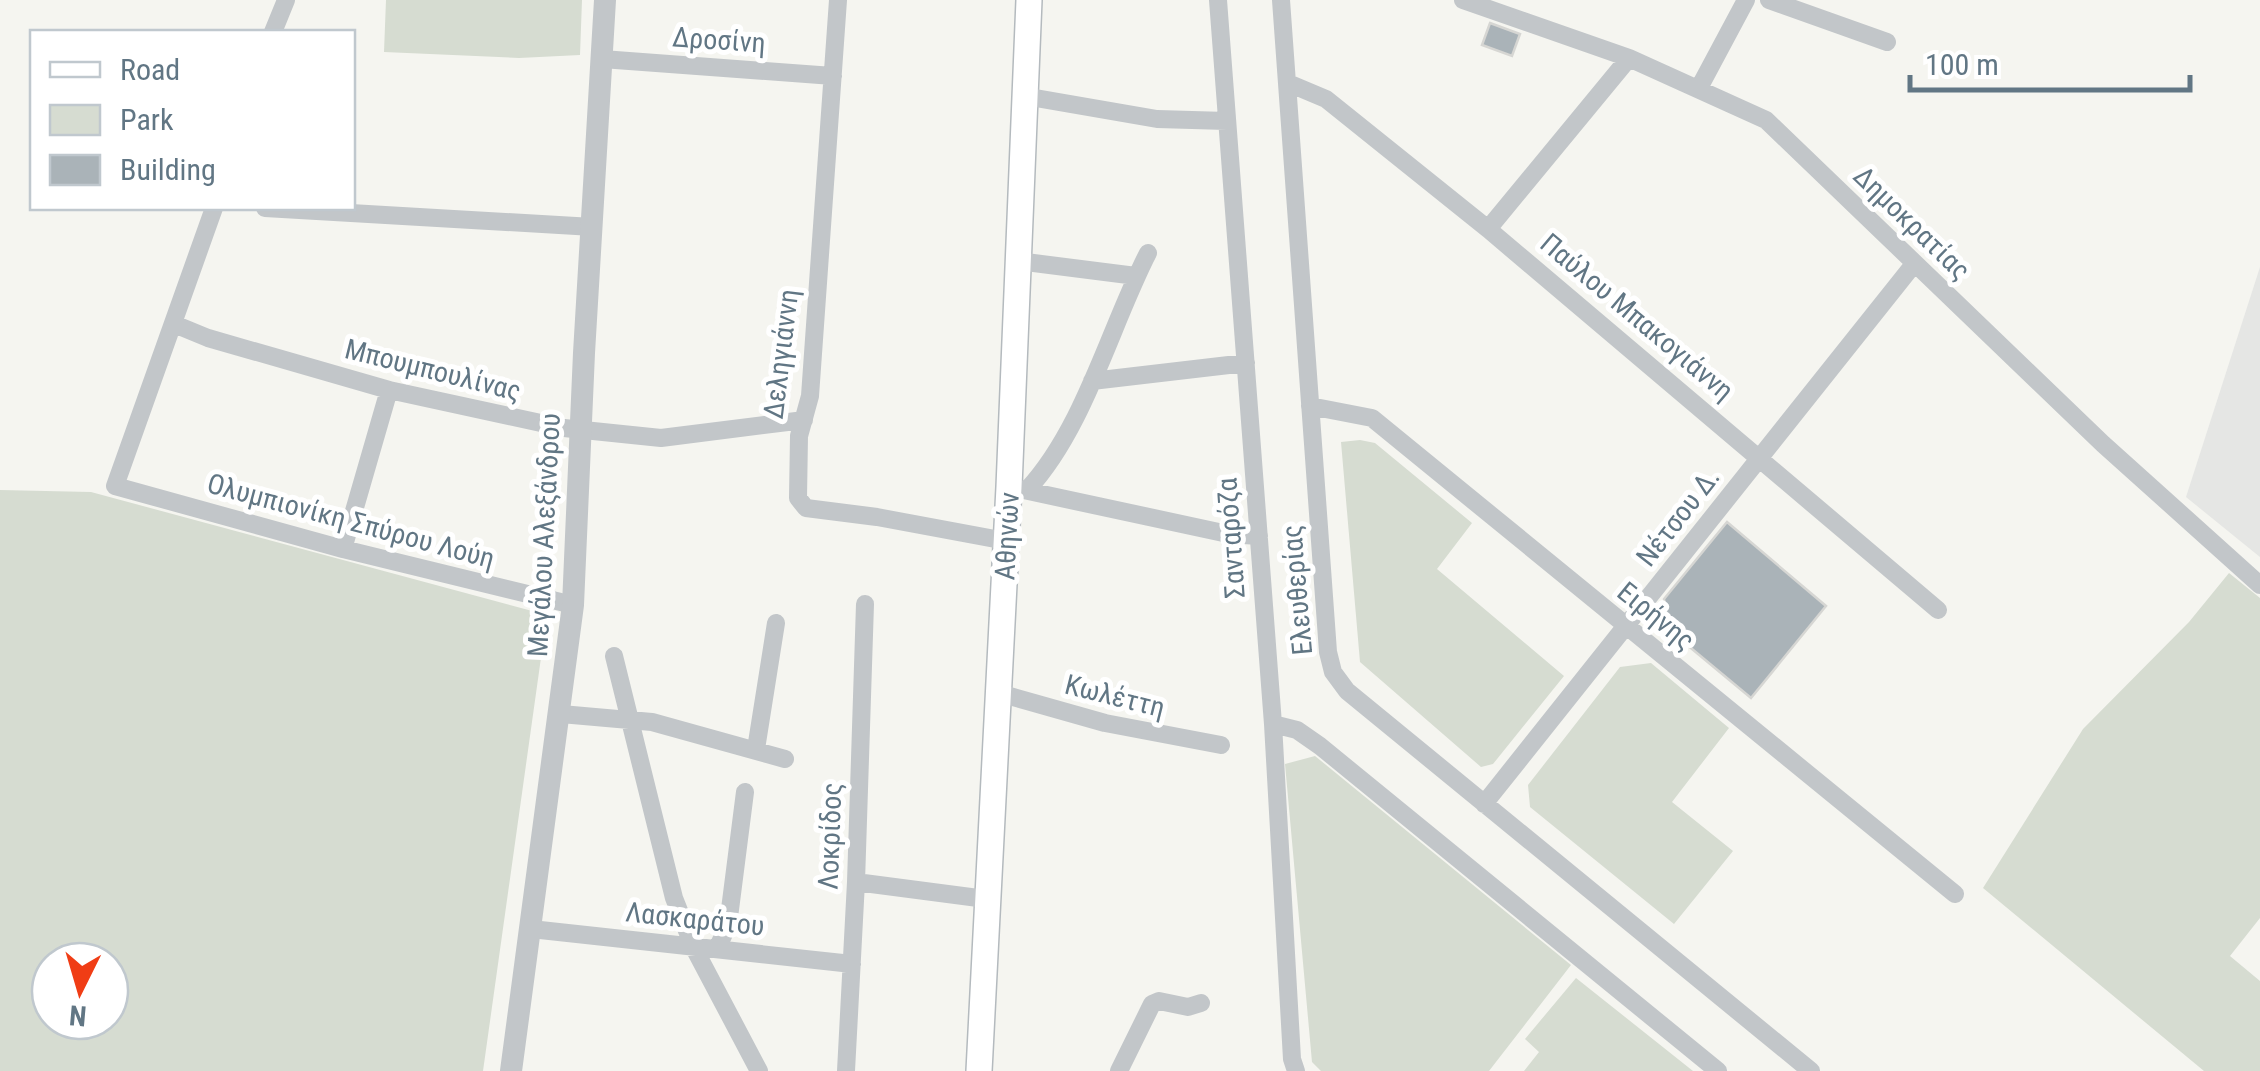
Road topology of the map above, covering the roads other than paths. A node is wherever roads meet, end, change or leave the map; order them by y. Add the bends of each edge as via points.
1 (286, 0) edge
2 (605, 0) edge
3 (838, 0) edge
4 (1029, 0) edge
5 (1218, 0) edge
6 (1281, 0) edge
7 (1463, 0) edge
8 (1746, 0) edge
9 (1769, 0) edge
10 (275, 30) edge
11 (1886, 42) dead end
12 (1630, 58) junction
13 (602, 59) junction
14 (833, 76) junction
15 (1288, 83) junction
16 (1699, 88) junction
17 (1024, 96) junction
18 (1227, 122) junction
19 (213, 210) edge
20 (300, 210) edge
21 (593, 227) junction
22 (1488, 229) junction
23 (1148, 253) dead end
24 (1018, 261) junction
25 (1914, 264) junction
26 (1136, 276) junction
27 (174, 324) junction
28 (1246, 362) junction
29 (1092, 381) junction
30 (389, 390) junction
31 (1310, 406) junction
32 (804, 420) junction
33 (581, 430) junction
34 (1760, 457) junction
35 (1018, 489) junction
36 (1258, 536) junction
37 (1006, 541) junction
38 (343, 549) junction
39 (2260, 585) edge
40 (865, 604) dead end
41 (573, 605) junction
42 (1938, 610) dead end
43 (776, 624) dead end
44 (1626, 627) junction
45 (614, 656) dead end
46 (998, 693) junction
47 (561, 714) junction
48 (628, 719) junction
49 (1274, 724) junction
50 (1220, 745) dead end
51 (756, 750) junction
52 (785, 759) dead end
53 (746, 792) dead end
54 (1484, 804) junction
55 (856, 882) junction
56 (1955, 894) dead end
57 (986, 899) junction
58 (531, 928) junction
59 (693, 946) junction
60 (717, 949) junction
61 (852, 964) junction
62 (1201, 1003) dead end
63 (511, 1071) edge
64 (759, 1071) edge
65 (846, 1071) edge
66 (979, 1071) edge
67 (1119, 1071) edge
68 (1296, 1071) edge
69 (1718, 1071) edge
70 (1811, 1071) edge

1 - 10 street
2 - 13 street, Μεγάλου Αλεξάνδρου
3 - 14 street, Δεληγιάννη
4 - 17 main road, Αθηνών
5 - 18 street, Σανταρόζα
6 - 15 street, Ελευθερίας
7 - 12 street, Δημοκρατίας
8 - 16 street
9 - 11 street
12 - 16 street, Δημοκρατίας
12 - 22 street
13 - 14 street, Δροσίνη
13 - 21 street, Μεγάλου Αλεξάνδρου
14 - 32 street, Δεληγιάννη
15 - 22 street, Παύλου Μπακογιάννη via 1326,99
15 - 31 street, Ελευθερίας
16 - 25 street, Δημοκρατίας via 1766,120
17 - 18 street via 1157,119
17 - 24 main road, Αθηνών
18 - 28 street, Σανταρόζα
19 - 27 street
20 - 21 street
21 - 33 street, Μεγάλου Αλεξάνδρου
22 - 34 street, Παύλου Μπακογιάννη
23 - 26 street
24 - 26 street
24 - 35 main road, Αθηνών
25 - 34 street, Νέτσου Δ.
25 - 39 street, Δημοκρατίας
26 - 29 street
27 - 30 street, Μπουμπουλίνας
27 - 38 street, Ολυμπιονίκη Σπύρου Λούη via 115,486
28 - 29 street
28 - 36 street, Σανταρόζα
29 - 35 street via 1047,464
30 - 33 street, Μπουμπουλίνας
30 - 38 street
31 - 44 street, Ειρήνης via 1372,418
31 - 54 street, Ελευθερίας via 1333,672 1346,691
32 - 33 street, Μπουμπουλίνας via 661,438
32 - 37 street, Δεληγιάννη via 797,489 806,508
33 - 41 street, Μεγάλου Αλεξάνδρου
34 - 42 street, Παύλου Μπακογιάννη
34 - 44 street, Νέτσου Δ.
35 - 36 street
35 - 37 main road, Αθηνών
36 - 49 street, Σανταρόζα
37 - 46 main road, Αθηνών
38 - 41 street, Ολυμπιονίκη Σπύρου Λούη
40 - 55 street, Λοκρίδος
41 - 47 street, Μεγάλου Αλεξάνδρου
43 - 51 street
44 - 54 street, Νέτσου Δ.
44 - 56 street, Ειρήνης
45 - 48 street
46 - 50 street, Κωλέττη via 1104,723
46 - 57 main road, Αθηνών
47 - 48 street
47 - 58 street, Μεγάλου Αλεξάνδρου
48 - 51 street
48 - 59 street via 674,898
49 - 68 street, Σανταρόζα
49 - 69 street via 1320,746
51 - 52 street
53 - 60 street via 728,925
54 - 70 street, Ελευθερίας
55 - 57 street
55 - 61 street, Λοκρίδος
57 - 66 main road, Αθηνών
58 - 59 street, Λασκαράτου
58 - 63 street, Μεγάλου Αλεξάνδρου
59 - 60 street, Λασκαράτου
59 - 64 street
60 - 61 street, Λασκαράτου
61 - 65 street, Λοκρίδος
62 - 67 street via 1152,1004

